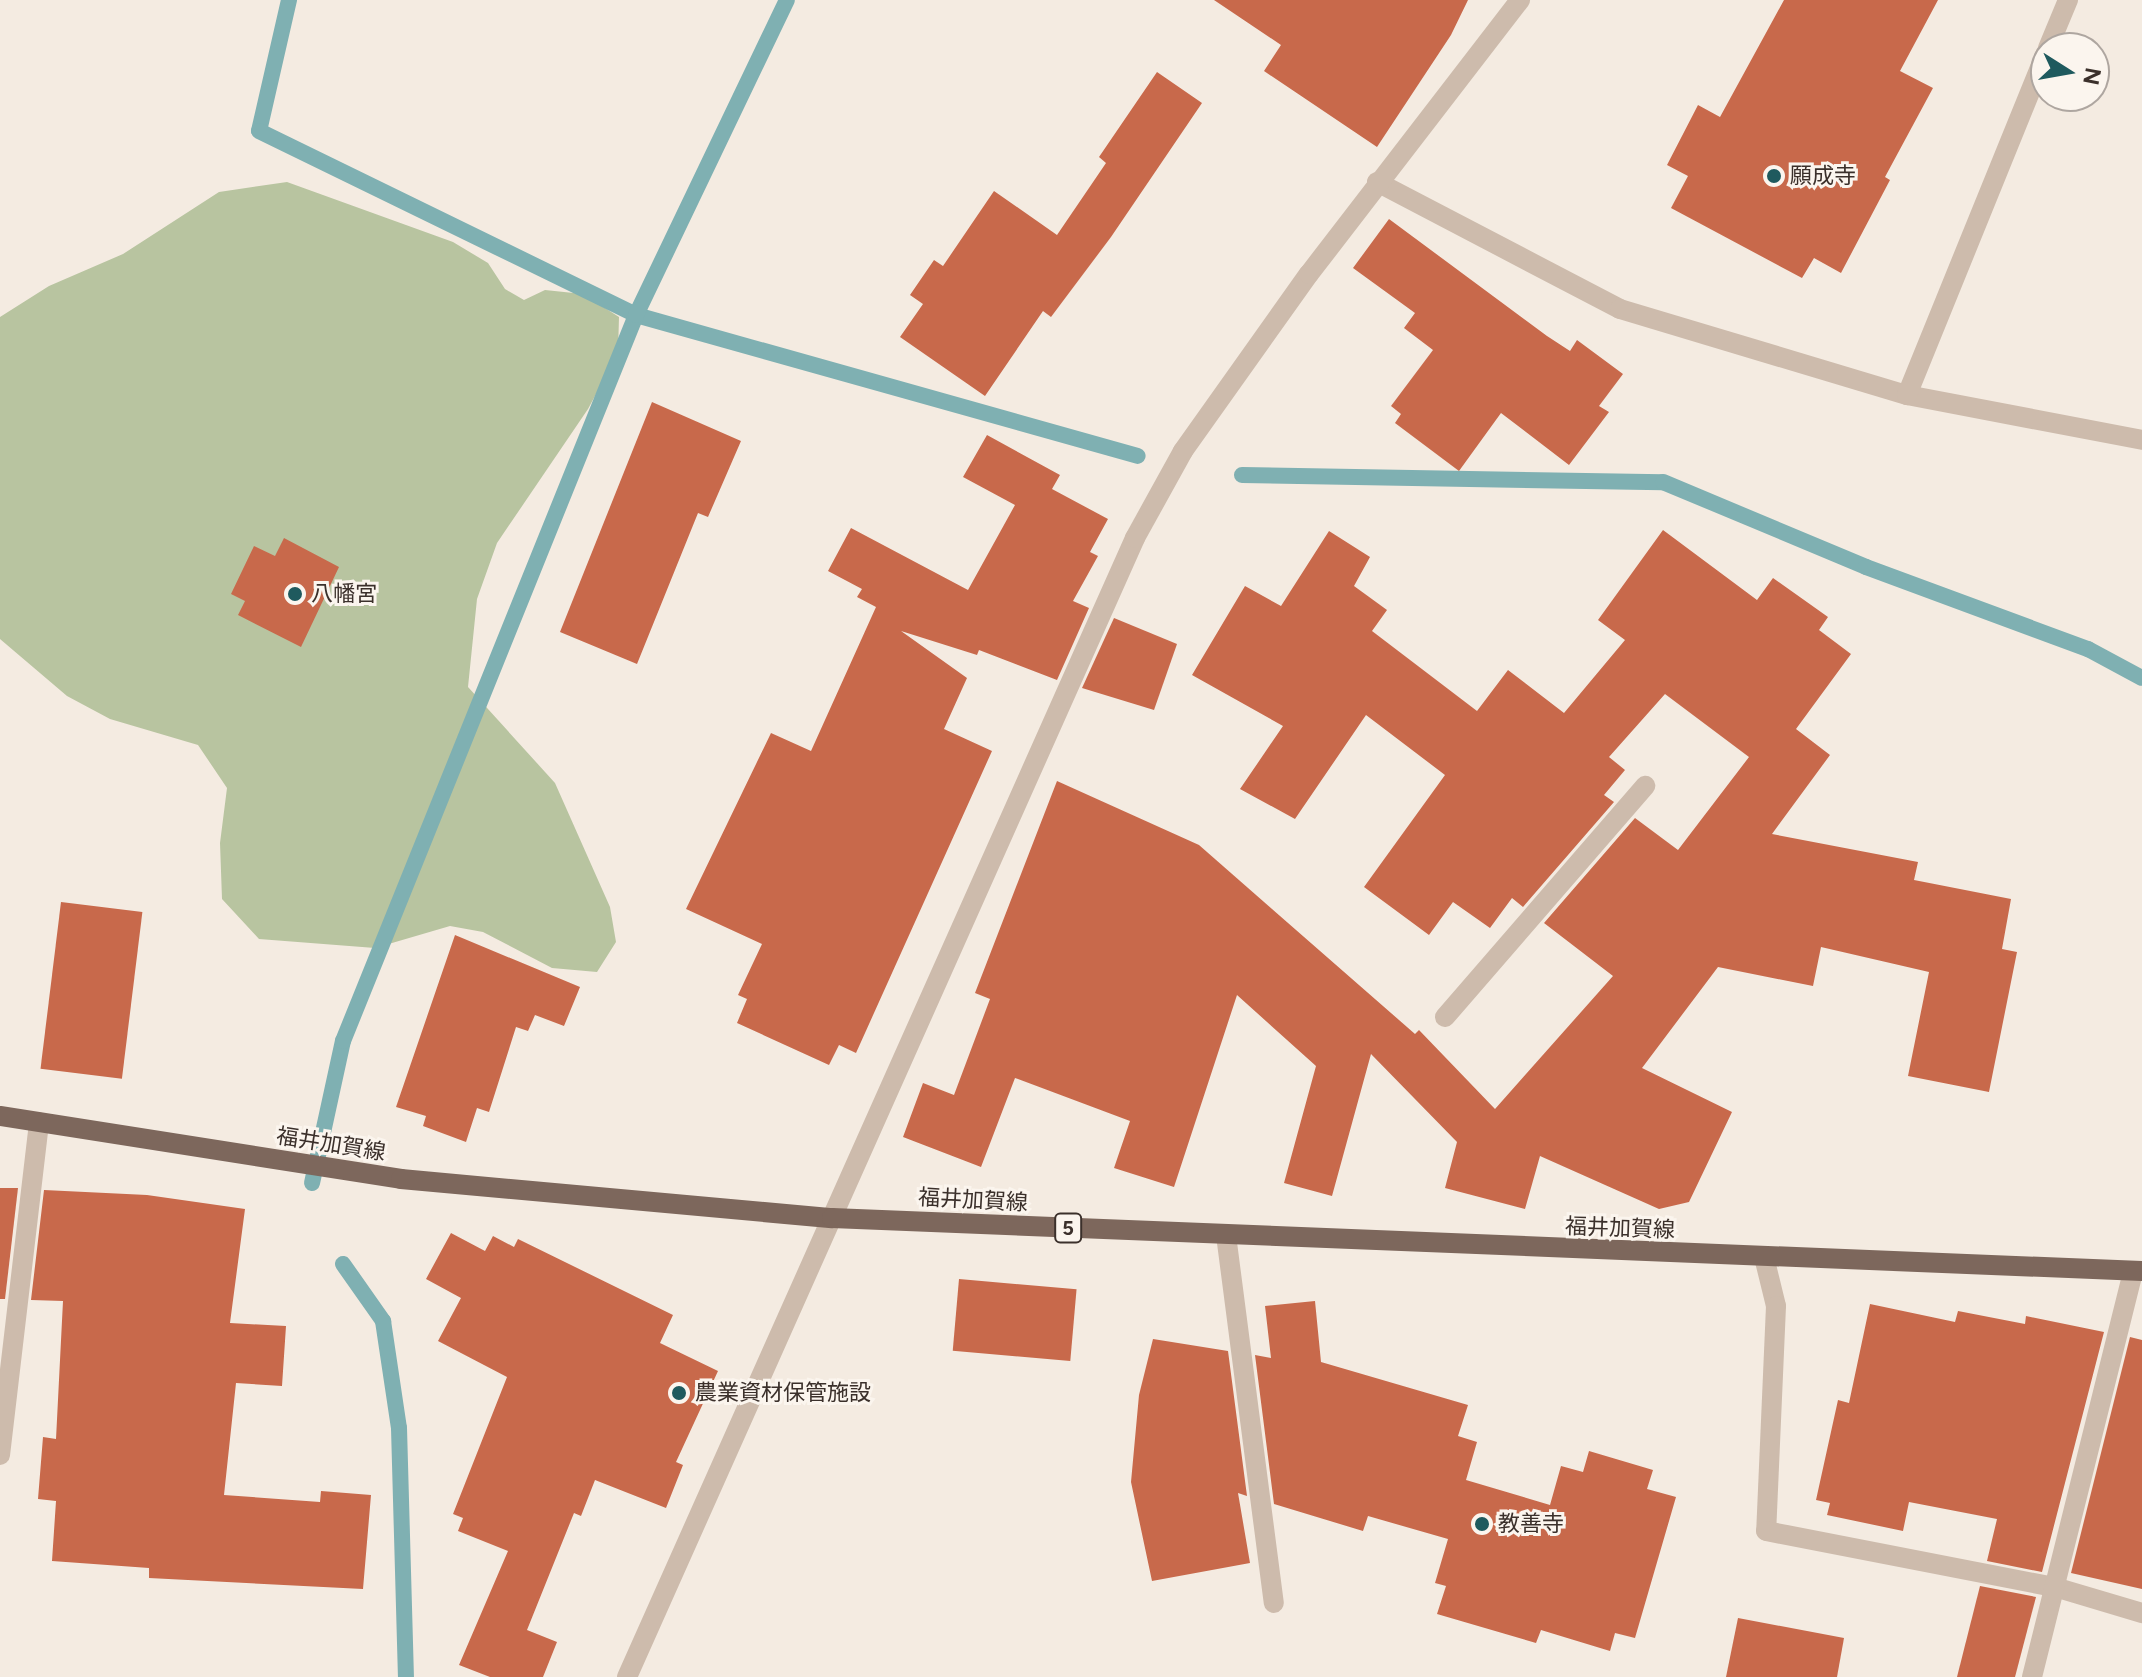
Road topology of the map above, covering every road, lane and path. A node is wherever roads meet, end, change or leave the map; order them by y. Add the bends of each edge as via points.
1 (1520, 0) edge
2 (2068, 0) edge
3 (2055, 32) edge
4 (2030, 93) edge
5 (1377, 182) junction
6 (1907, 395) junction
7 (2142, 440) edge
8 (1645, 786) dead end
9 (1445, 1017) dead end
10 (0, 1116) edge
11 (39, 1122) junction
12 (832, 1218) junction
13 (1226, 1235) junction
14 (1764, 1257) junction
15 (2138, 1271) edge
16 (0, 1455) edge
17 (2058, 1588) junction
18 (1274, 1603) dead end
19 (2142, 1613) edge
20 (627, 1677) edge
21 (2032, 1677) edge

1 - 5 street
2 - 3 street
4 - 6 street
5 - 6 street via 1620,309
5 - 12 street via 1183,451 1135,538
6 - 7 street
8 - 9 street
10 - 11 main road, 福井加賀線 / 5
11 - 12 main road, 福井加賀線 / 5 via 401,1179
11 - 16 street
12 - 13 main road, 福井加賀線 / 5
12 - 20 street
13 - 14 main road, 福井加賀線 / 5
13 - 18 street
14 - 15 main road, 福井加賀線 / 5
14 - 17 street via 1776,1306 1766,1531
15 - 17 street
17 - 19 street
17 - 21 street

